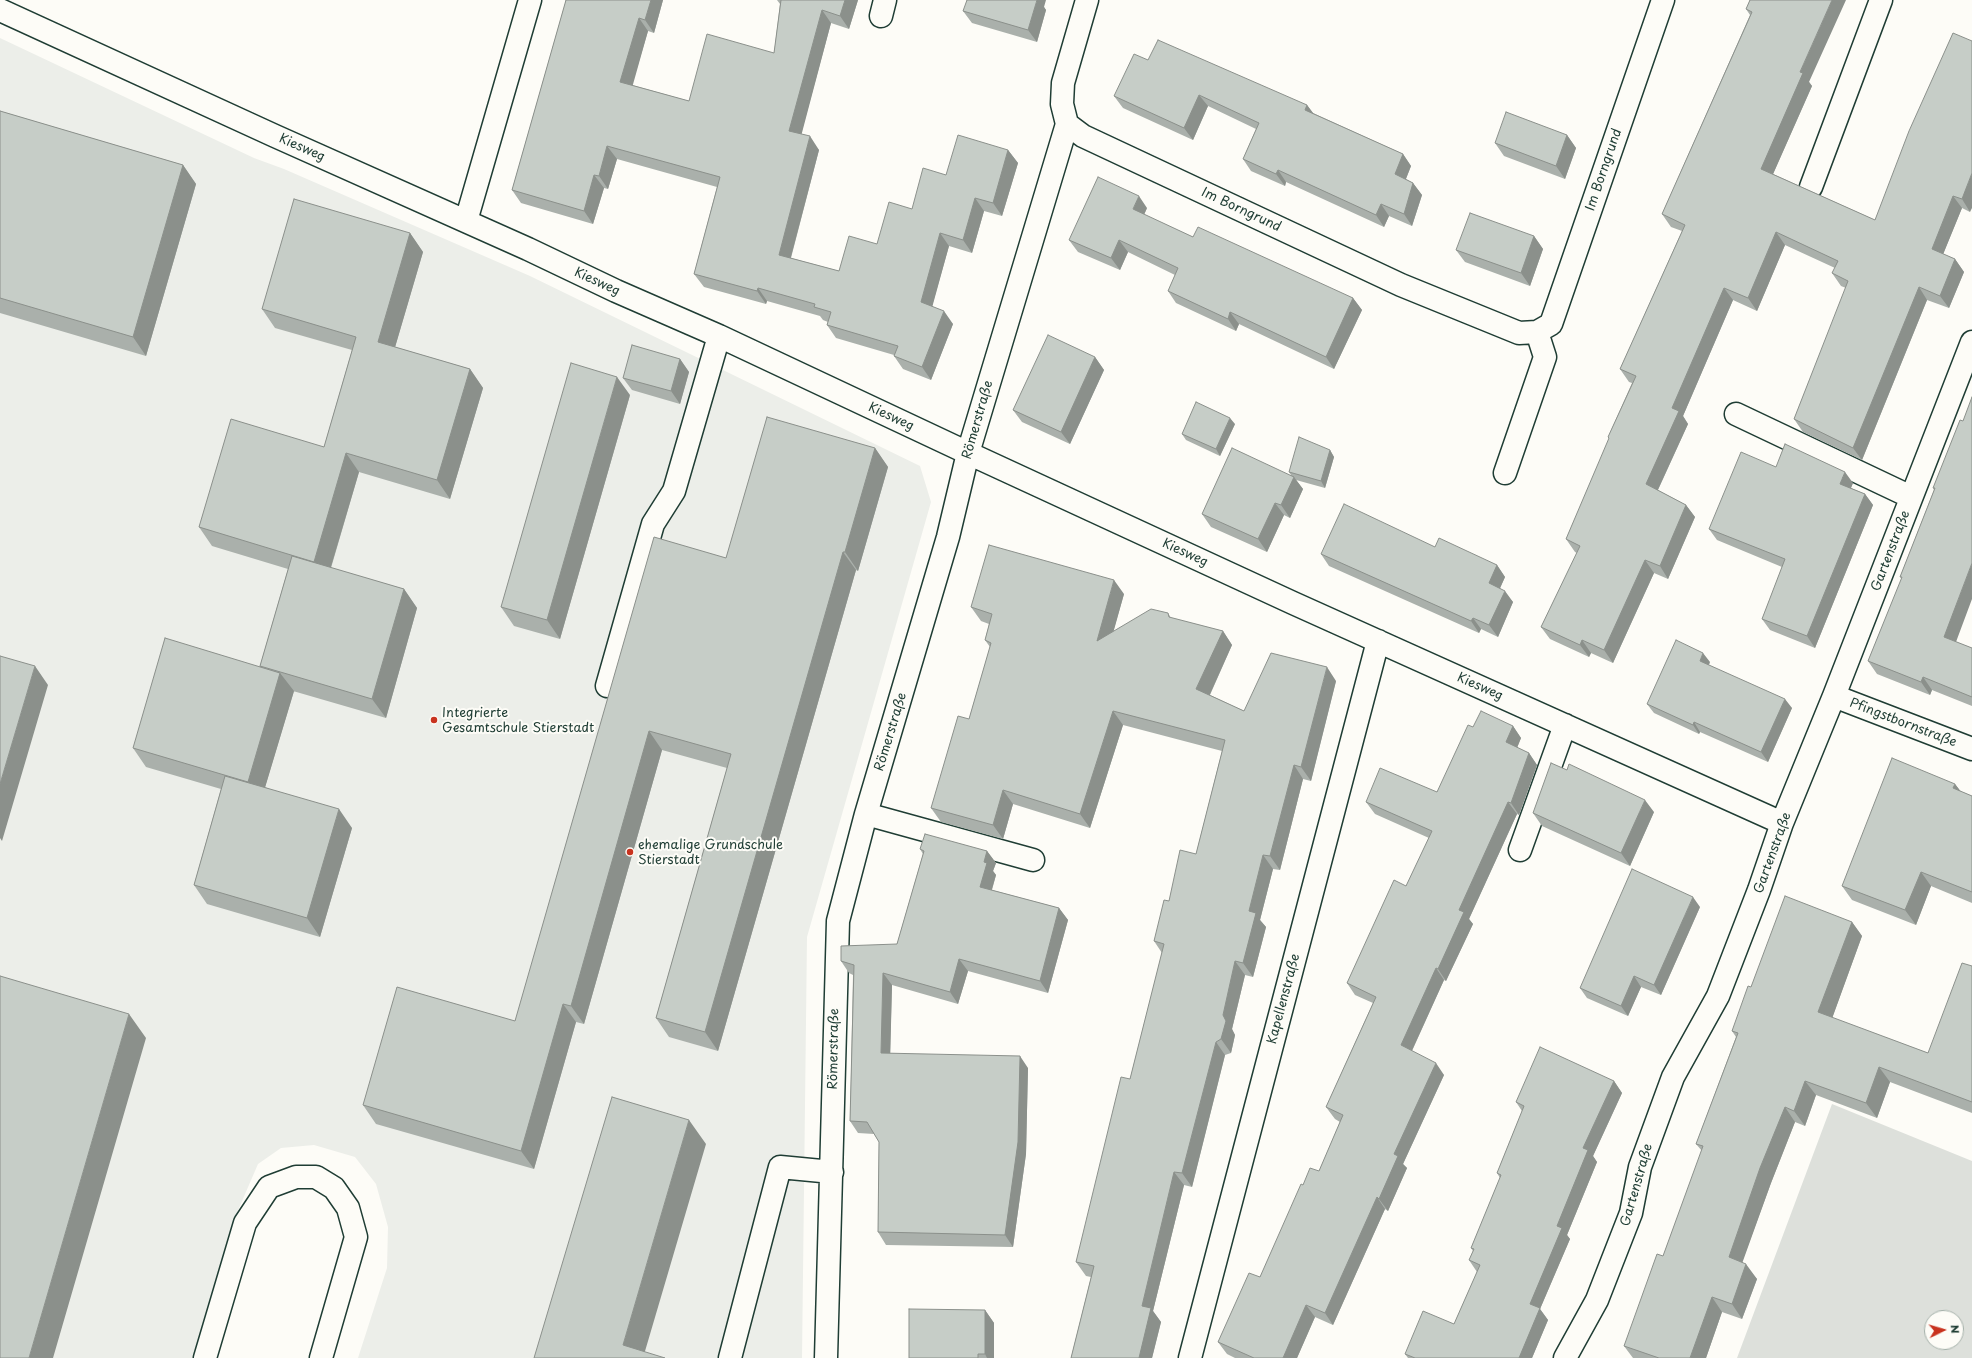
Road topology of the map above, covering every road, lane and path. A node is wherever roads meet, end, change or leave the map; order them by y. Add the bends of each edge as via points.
1 (530, 0) edge
2 (1087, 0) edge
3 (1663, 0) edge
4 (1882, 0) edge
5 (0, 10) edge
6 (1067, 124) junction
7 (1811, 187) dead end
8 (466, 221) junction
9 (1537, 332) junction
10 (719, 336) junction
11 (1972, 342) edge
12 (1736, 414) dead end
13 (968, 453) junction
14 (1505, 473) dead end
15 (1911, 497) junction
16 (1378, 641) junction
17 (607, 686) dead end
18 (1834, 696) junction
19 (1565, 725) junction
20 (1972, 749) edge
21 (866, 814) junction
22 (1782, 823) junction
23 (1520, 850) dead end
24 (1033, 860) dead end
25 (832, 1172) junction
26 (205, 1358) edge
27 (321, 1358) edge
28 (730, 1358) edge
29 (826, 1358) edge
30 (1190, 1358) edge
31 (1565, 1358) edge

1 - 8 street
2 - 6 street via 1063,83 1062,104
3 - 9 street, Im Borngrund via 1551,324
4 - 7 street
5 - 8 street, Kiesweg
6 - 9 street, Im Borngrund via 1083,136 1401,285 1519,333
6 - 13 street, Römerstraße
8 - 10 street, Kiesweg
9 - 14 street via 1545,357
10 - 13 street, Kiesweg
10 - 17 street via 674,491 653,524
11 - 15 street, Gartenstraße
12 - 15 street
13 - 16 street, Kiesweg
13 - 21 street, Römerstraße via 948,537
15 - 18 street, Gartenstraße
16 - 19 street, Kiesweg
16 - 30 street, Kapellenstraße
18 - 20 street, Pfingstbornstraße
18 - 22 street, Gartenstraße
19 - 22 street, Kiesweg
19 - 23 street
21 - 24 street
21 - 25 street, Römerstraße via 838,921
22 - 31 street, Gartenstraße via 1718,996 1672,1077 1640,1167 1631,1214 1597,1300
25 - 28 street via 780,1167
25 - 29 street, Römerstraße
26 - 27 street via 245,1223 269,1187 296,1177 316,1177 334,1188 348,1208 356,1237

